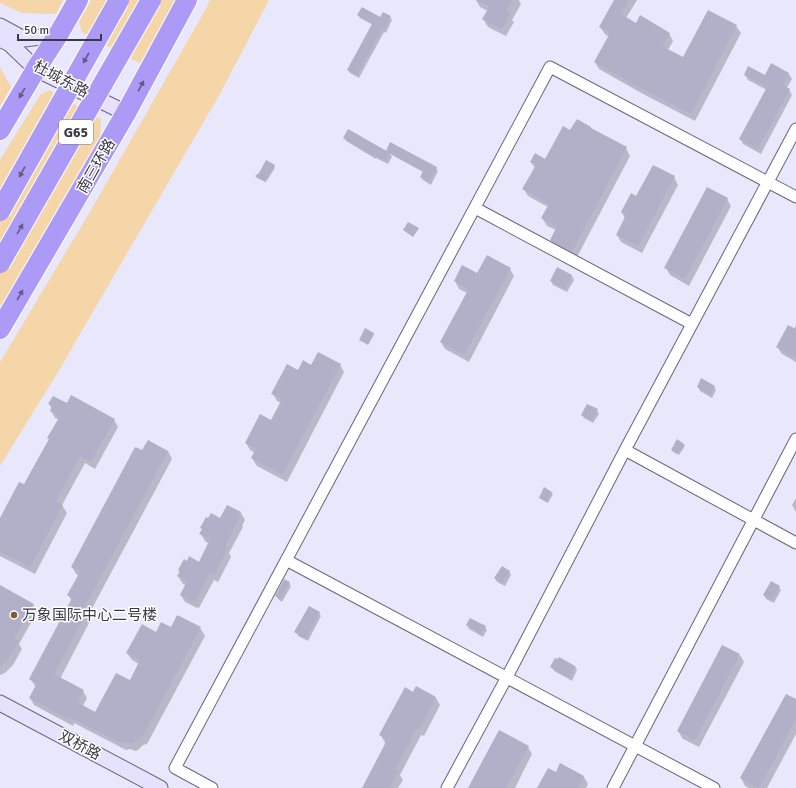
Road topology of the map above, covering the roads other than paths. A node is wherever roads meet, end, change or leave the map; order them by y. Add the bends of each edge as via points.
1 (78, 0) edge
2 (119, 0) edge
3 (151, 0) edge
4 (187, 0) edge
5 (0, 26) edge
6 (58, 35) junction
7 (0, 39) edge
8 (36, 69) junction
9 (126, 113) junction
10 (796, 129) edge
11 (0, 130) edge
12 (768, 182) junction
13 (796, 197) edge
14 (475, 208) junction
15 (0, 211) edge
16 (0, 263) edge
17 (692, 324) junction
18 (0, 329) edge
19 (796, 439) edge
20 (625, 450) junction
21 (754, 520) junction
22 (796, 543) edge
23 (286, 560) junction
24 (507, 677) junction
25 (0, 703) edge
26 (634, 746) junction
27 (159, 788) edge
28 (212, 788) edge
29 (447, 788) edge
30 (613, 788) edge
31 (714, 788) edge

1 - 6 highway
2 -> 15 highway, G65, bridge
16 -> 3 highway, G65, bridge
9 -> 4 highway, 南三环路
5 - 6 street, 杜城东路 via 24,39
6 - 8 highway
7 - 8 street, 杜城东路 via 10,44
8 - 9 street, 杜城东路
8 -> 11 highway
18 -> 9 highway, 南三环路
10 - 12 street
12 - 13 street
12 - 14 street via 550,67
12 - 17 street
14 - 17 street
14 - 23 street
17 - 20 street
19 - 21 street
20 - 21 street
20 - 24 street
21 - 22 street
21 - 26 street
23 - 24 street
23 - 28 street via 175,768
24 - 26 street
24 - 29 street
25 - 27 street, 双桥路
26 - 30 street
26 - 31 street

